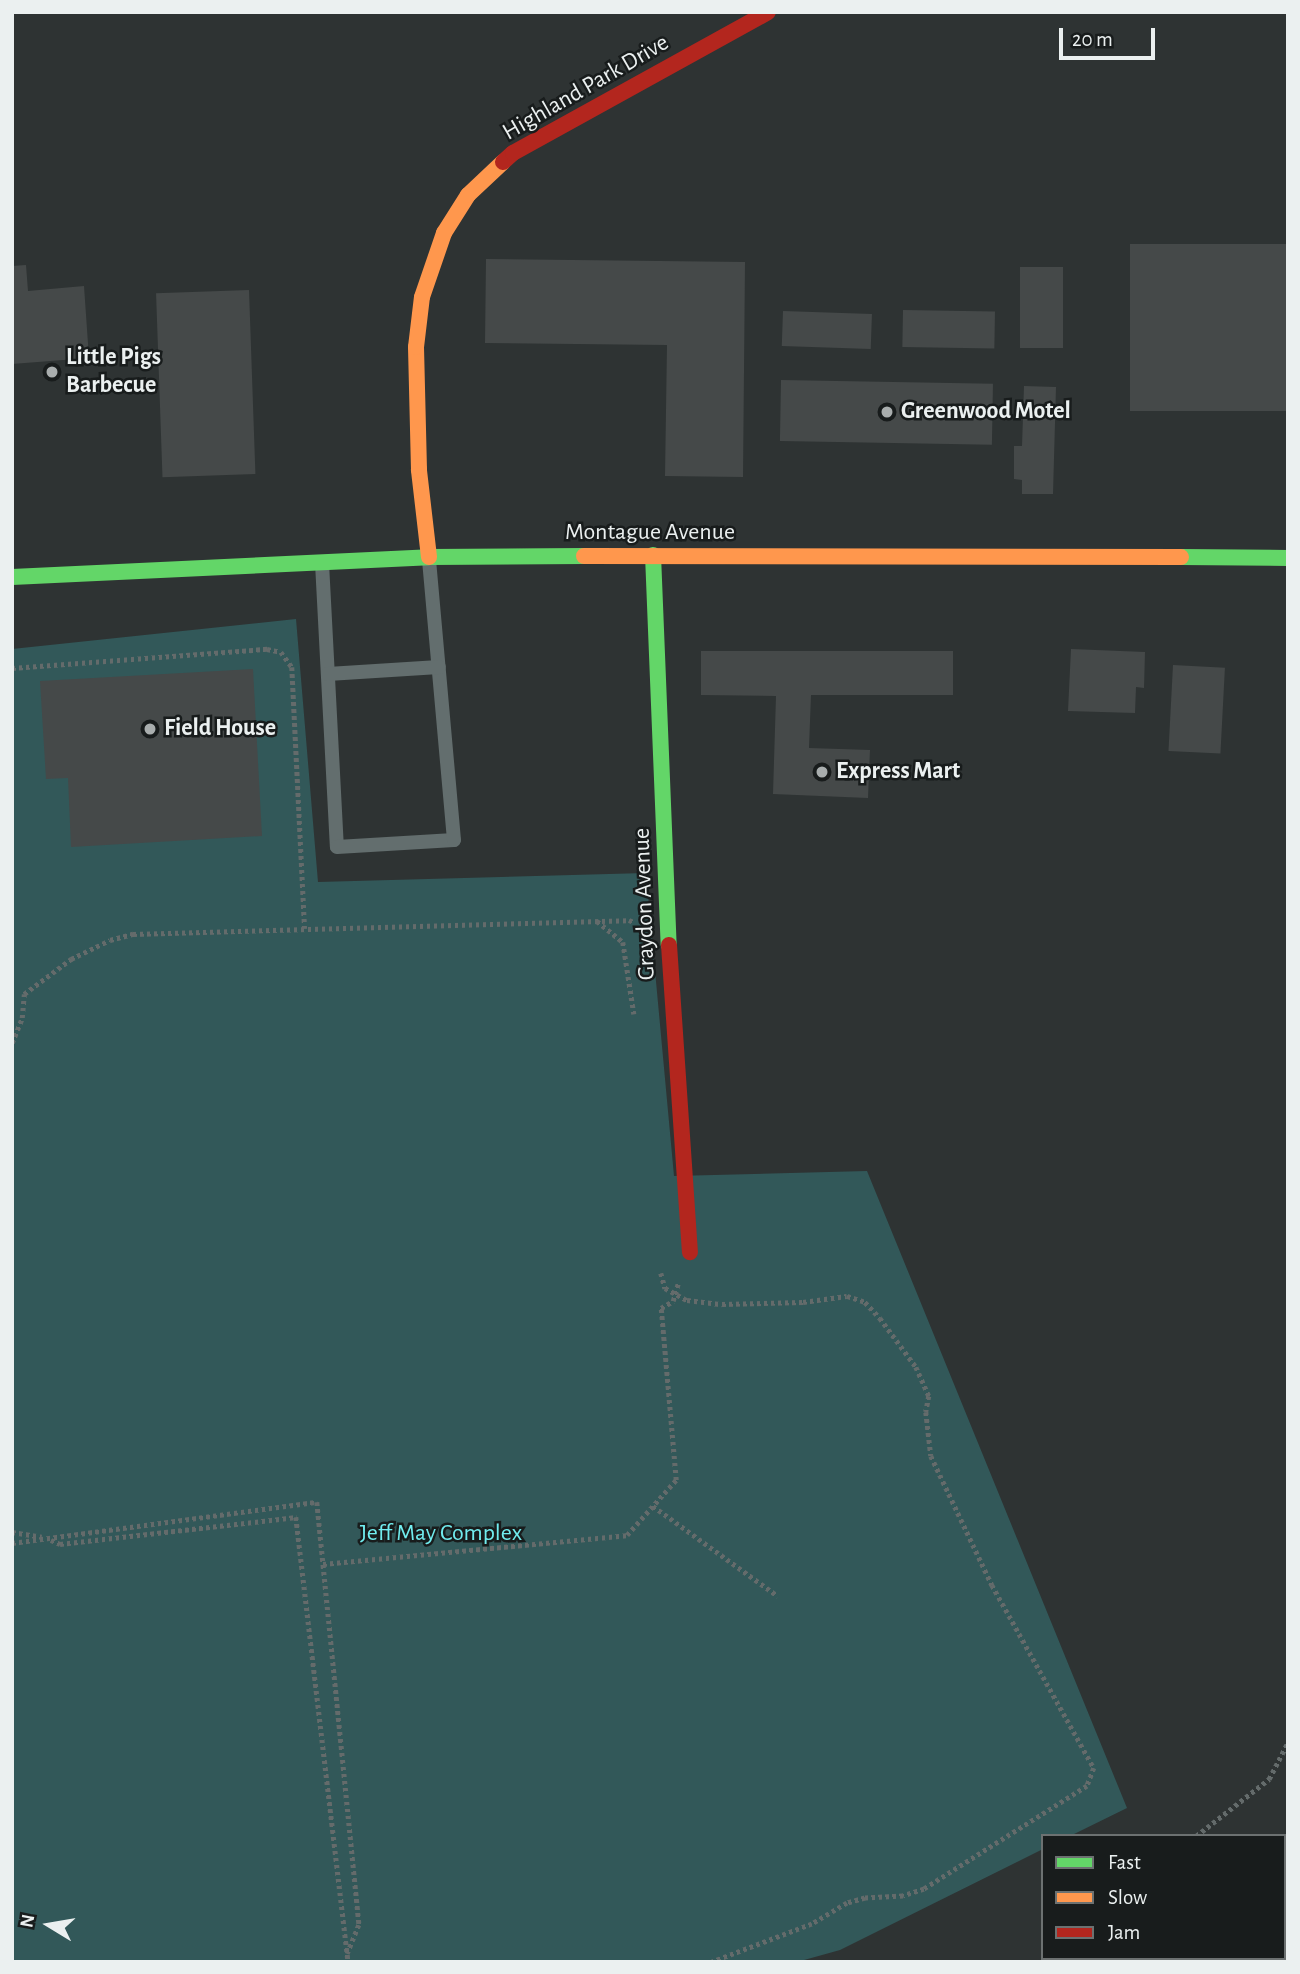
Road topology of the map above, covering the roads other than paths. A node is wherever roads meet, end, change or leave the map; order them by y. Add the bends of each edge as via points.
1 (768, 12) edge
2 (653, 555) junction
3 (429, 557) junction
4 (1288, 558) edge
5 (322, 562) junction
6 (12, 577) edge
7 (439, 667) junction
8 (328, 674) junction
9 (690, 1252) dead end

1 - 3 street, Highland Park Drive via 513,153 468,195 444,233 422,297 416,347 419,470
2 - 3 street, Montague Avenue
2 - 4 street, Montague Avenue
2 - 9 street, Graydon Avenue via 673,1033
3 - 5 street, Montague Avenue
3 - 7 lane
5 - 6 street, Montague Avenue
5 - 8 lane
7 - 8 lane
7 - 8 lane via 454,840 337,847

